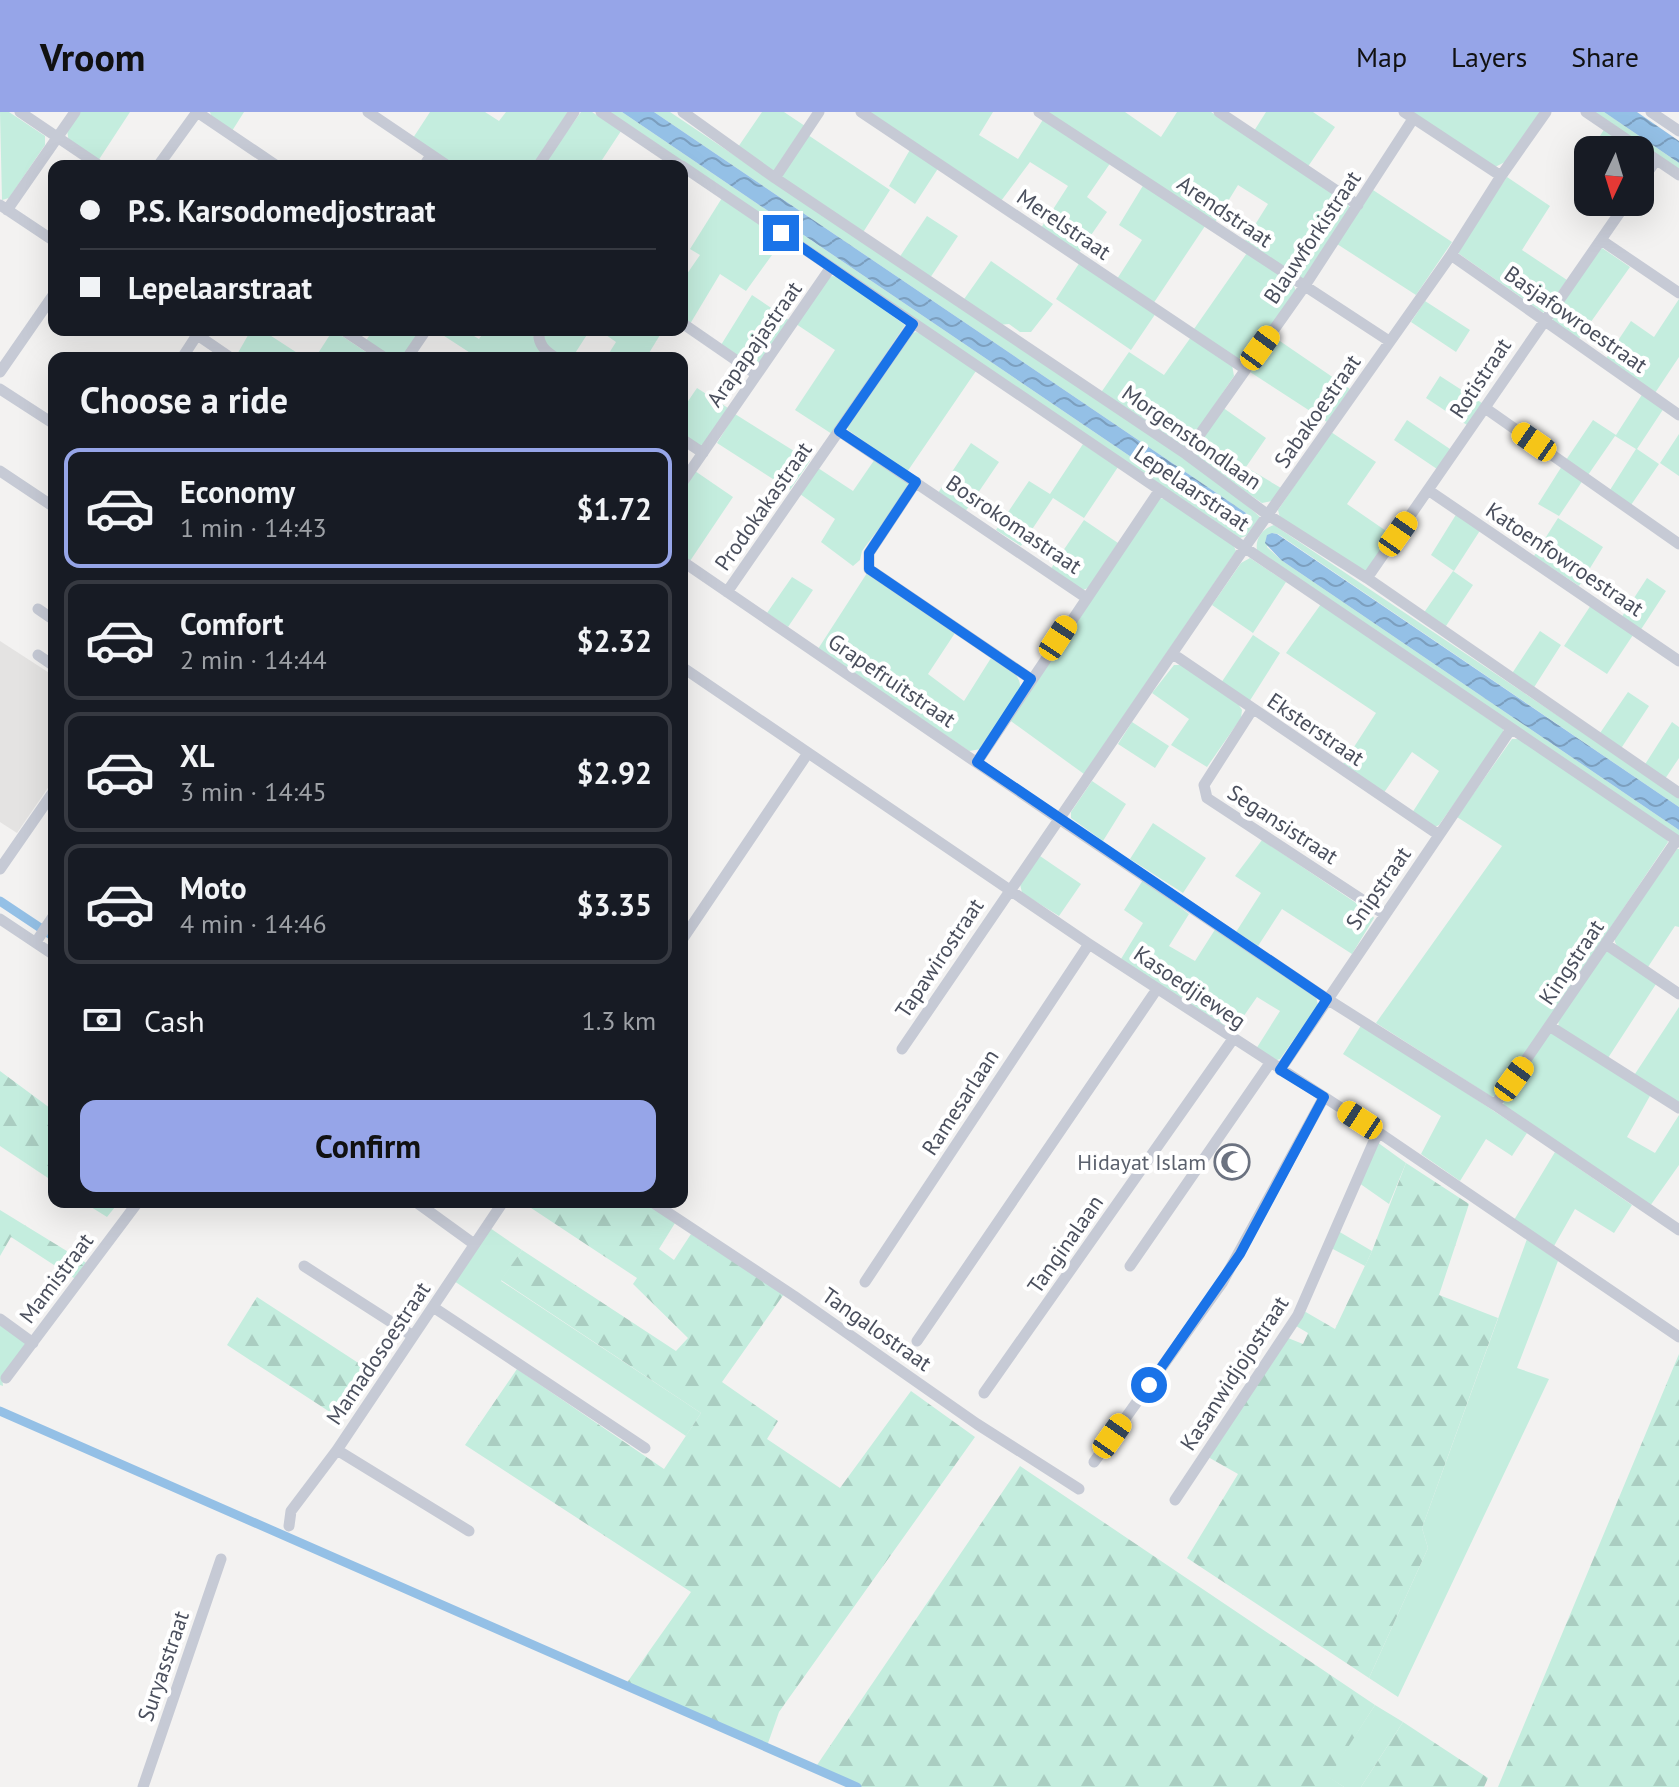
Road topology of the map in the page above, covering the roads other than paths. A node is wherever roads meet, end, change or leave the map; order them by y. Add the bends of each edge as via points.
1 (20, 112) edge
2 (75, 112) edge
3 (197, 112) edge
4 (368, 112) edge
5 (574, 112) edge
6 (601, 112) edge
7 (683, 112) edge
8 (819, 112) edge
9 (861, 112) edge
10 (1039, 112) edge
11 (1219, 112) edge
12 (1546, 112) edge
13 (1586, 112) edge
14 (1651, 112) edge
15 (1408, 115) edge
16 (697, 116) edge
17 (1679, 131) edge
18 (57, 137) junction
19 (91, 160) edge
20 (162, 160) edge
21 (268, 160) edge
22 (427, 160) edge
23 (542, 160) edge
24 (673, 160) edge
25 (1656, 160) junction
26 (1654, 163) edge
27 (688, 170) edge
28 (1679, 175) edge
29 (1501, 176) junction
30 (775, 178) junction
31 (1358, 205) junction
32 (4, 208) edge
33 (1617, 216) edge
34 (48, 237) edge
35 (1601, 240) junction
36 (1451, 255) junction
37 (831, 267) junction
38 (1304, 287) junction
39 (1679, 293) edge
40 (48, 303) edge
41 (1543, 321) junction
42 (913, 324) junction
43 (688, 327) edge
44 (200, 336) edge
45 (352, 336) edge
46 (1389, 341) junction
47 (222, 352) edge
48 (376, 352) edge
49 (1245, 369) junction
50 (0, 372) edge
51 (756, 374) junction
52 (0, 389) edge
53 (1485, 408) junction
54 (1679, 415) edge
55 (48, 420) edge
56 (839, 431) junction
57 (688, 443) edge
58 (703, 453) junction
59 (1186, 454) junction
60 (0, 471) edge
61 (688, 474) edge
62 (916, 482) junction
63 (1428, 490) junction
64 (1159, 491) junction
65 (48, 503) edge
66 (1268, 515) junction
67 (1679, 544) edge
68 (1245, 547) junction
69 (688, 565) edge
70 (1367, 578) junction
71 (727, 592) junction
72 (1085, 597) junction
73 (38, 609) dead end
74 (48, 616) edge
75 (1173, 654) junction
76 (38, 655) dead end
77 (1679, 661) edge
78 (48, 662) edge
79 (688, 671) edge
80 (1031, 679) junction
81 (1252, 710) junction
82 (1511, 729) junction
83 (808, 753) junction
84 (977, 762) junction
85 (1679, 793) edge
86 (48, 800) edge
87 (1059, 819) junction
88 (1439, 835) junction
89 (1678, 841) edge
90 (0, 869) edge
91 (1009, 890) junction
92 (1384, 914) junction
93 (0, 919) edge
94 (48, 923) edge
95 (688, 931) edge
96 (38, 939) junction
97 (1089, 944) junction
98 (1607, 945) junction
99 (48, 949) edge
100 (1157, 989) junction
101 (1679, 994) edge
102 (1327, 999) junction
103 (1551, 1027) junction
104 (1233, 1039) junction
105 (902, 1049) dead end
106 (1275, 1067) junction
107 (1324, 1097) junction
108 (1495, 1105) junction
109 (1679, 1108) edge
110 (1378, 1132) junction
111 (134, 1208) edge
112 (424, 1208) edge
113 (499, 1208) edge
114 (661, 1208) edge
115 (1679, 1230) edge
116 (474, 1244) junction
117 (304, 1266) dead end
118 (1130, 1266) dead end
119 (865, 1282) dead end
120 (433, 1307) junction
121 (0, 1319) edge
122 (413, 1336) junction
123 (1679, 1337) edge
124 (917, 1341) dead end
125 (33, 1343) junction
126 (6, 1378) dead end
127 (984, 1393) dead end
128 (645, 1448) dead end
129 (337, 1450) junction
130 (1094, 1462) dead end
131 (1079, 1489) dead end
132 (1175, 1500) dead end
133 (289, 1526) dead end
134 (469, 1531) dead end
135 (221, 1559) dead end
136 (143, 1787) edge

1 - 18 street
2 - 18 street
3 - 20 street
3 - 21 street
4 - 22 street
5 - 23 street
6 - 24 street, Lepelaarstraat
7 - 16 street, Morgenstondlaan
8 - 30 street
9 - 49 street, Merelstraat
10 - 38 street, Arendstraat
11 - 31 street
12 - 29 street, Sabakoestraat
13 - 25 street
14 - 17 street
15 - 29 street
15 - 31 street, Blauwforkistraat
16 - 30 street, Morgenstondlaan
18 - 19 street
18 - 32 street
25 - 26 street
25 - 28 street
27 - 37 street, Lepelaarstraat
29 - 36 street, Sabakoestraat
30 - 59 street, Morgenstondlaan
31 - 38 street, Blauwforkistraat
32 - 34 street
33 - 35 street, Rotistraat
35 - 39 street
35 - 41 street, Rotistraat
36 - 41 street, Basjafowroestraat
36 - 46 street, Sabakoestraat
37 - 42 street, Lepelaarstraat
37 - 51 street, Arapapajastraat
38 - 46 street, Arendstraat
38 - 49 street, Blauwforkistraat
40 - 50 street
41 - 53 street, Rotistraat
41 - 54 street, Basjafowroestraat
42 - 56 street, Prodokakastraat
42 - 64 street, Lepelaarstraat
43 - 51 street
44 - 47 street
45 - 48 street
46 - 66 street, Sabakoestraat
49 - 59 street, Blauwforkistraat
51 - 58 street, Arapapajastraat
52 - 55 street
53 - 63 street, Rotistraat
53 - 67 street
56 - 62 street, Bosrokomastraat
56 - 71 street, Prodokakastraat
57 - 58 street
58 - 61 street, Arapapajastraat
59 - 66 street, Morgenstondlaan
60 - 65 street
62 - 72 street, Bosrokomastraat
62 - 80 street via 869,553 869,569
63 - 70 street, Rotistraat
63 - 77 street, Katoenfowroestraat
64 - 68 street, Lepelaarstraat
64 - 72 street
66 - 68 street, Sabakoestraat
66 - 70 street, Morgenstondlaan
68 - 75 street, Sabakoestraat
68 - 82 street, Lepelaarstraat
69 - 71 street, Grapefruitstraat
70 - 85 street, Morgenstondlaan
71 - 84 street, Grapefruitstraat
72 - 80 street
73 - 74 street
75 - 81 street, Eksterstraat
75 - 87 street, Sabakoestraat
76 - 78 street
79 - 83 street, Kasoedjieweg
80 - 84 street
81 - 88 street, Eksterstraat
81 - 92 street, Segansistraat via 1204,785 1207,798
82 - 88 street, Snipstraat
82 - 89 street, Lepelaarstraat
83 - 91 street, Kasoedjieweg
83 - 95 street
84 - 87 street, Grapefruitstraat
86 - 90 street
87 - 91 street, Sabakoestraat
87 - 102 street, Grapefruitstraat
88 - 92 street, Snipstraat
89 - 98 street, Kingstraat
91 - 97 street, Kasoedjieweg
91 - 105 street, Tapawirostraat
92 - 102 street, Snipstraat
93 - 96 street
94 - 96 street
96 - 99 street
97 - 100 street, Kasoedjieweg
97 - 119 street, Ramesarlaan
98 - 101 street
98 - 103 street, Kingstraat
100 - 104 street, Kasoedjieweg
100 - 124 street
102 - 106 street, Snipstraat
102 - 108 street, Grapefruitstraat
103 - 108 street, Kingstraat
103 - 109 street
104 - 106 street, Kasoedjieweg
104 - 127 street, Tanginalaan
106 - 107 street, Kasoedjieweg
106 - 118 street, Snipstraat
107 - 110 street, Kasoedjieweg
107 - 130 street via 1222,1283
108 - 115 street, Grapefruitstraat
110 - 123 street, Kasoedjieweg
110 - 132 street, Kasanwidjojostraat via 1298,1315
111 - 125 street, Mamistraat
112 - 116 street
113 - 116 street, Mamadosoestraat
114 - 131 street, Tangalostraat
116 - 120 street, Mamadosoestraat
117 - 122 street
120 - 122 street, Mamadosoestraat
120 - 128 street
121 - 125 street
122 - 129 street, Mamadosoestraat
125 - 126 street, Mamistraat
129 - 133 street, Mamadosoestraat via 291,1511
129 - 134 street
135 - 136 street, Suryasstraat

